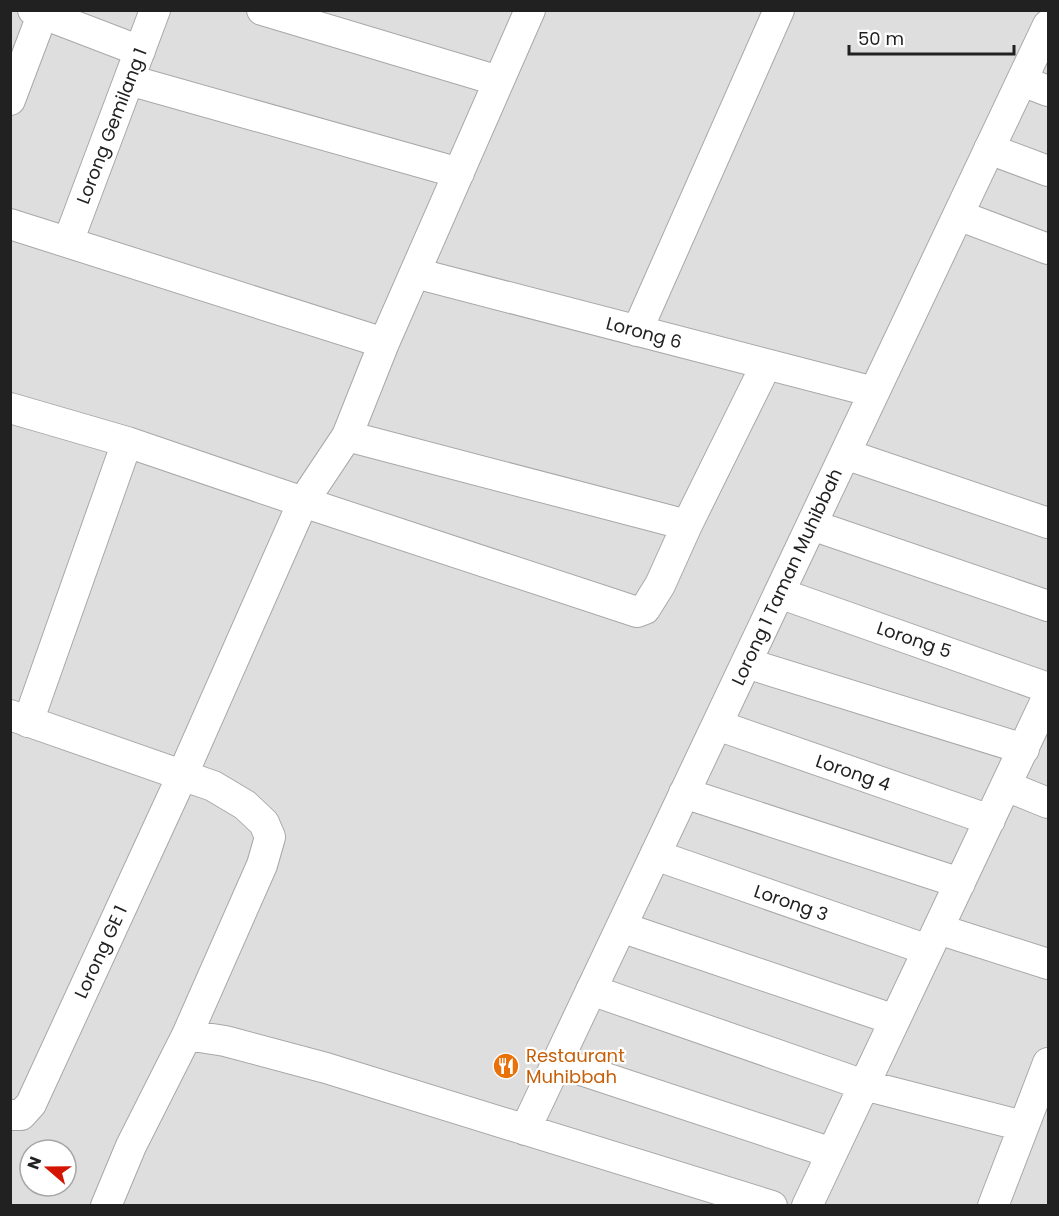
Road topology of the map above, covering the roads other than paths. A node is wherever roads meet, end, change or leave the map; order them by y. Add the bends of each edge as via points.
1 (155, 10) edge
2 (262, 10) edge
3 (530, 10) edge
4 (778, 10) edge
5 (40, 12) edge
6 (1048, 25) edge
7 (140, 51) junction
8 (129, 80) junction
9 (499, 81) junction
10 (1035, 86) edge
11 (10, 100) edge
12 (990, 149) junction
13 (1048, 171) edge
14 (459, 173) junction
15 (958, 215) junction
16 (10, 224) edge
17 (68, 242) junction
18 (1048, 249) edge
19 (415, 273) junction
20 (637, 331) junction
21 (384, 343) junction
22 (766, 365) junction
23 (874, 392) junction
24 (10, 408) edge
25 (347, 436) junction
26 (128, 442) junction
27 (845, 454) junction
28 (303, 502) junction
29 (1048, 523) edge
30 (687, 525) junction
31 (812, 525) junction
32 (779, 593) junction
33 (1048, 606) edge
34 (746, 663) junction
35 (1048, 688) edge
36 (1048, 696) edge
37 (19, 718) edge
38 (717, 725) junction
39 (1024, 749) junction
40 (182, 776) junction
41 (1006, 786) junction
42 (684, 793) junction
43 (1048, 803) edge
44 (990, 820) junction
45 (655, 855) junction
46 (960, 883) junction
47 (621, 927) junction
48 (933, 940) junction
49 (1048, 964) edge
50 (591, 990) junction
51 (895, 1020) junction
52 (188, 1035) junction
53 (557, 1062) junction
54 (1048, 1063) edge
55 (864, 1085) junction
56 (10, 1115) edge
57 (1023, 1126) junction
58 (525, 1130) junction
59 (832, 1153) junction
60 (106, 1206) edge
61 (772, 1206) edge
62 (807, 1206) edge
63 (993, 1206) edge

1 - 7 street, Lorong Gemilang 1
2 - 9 street
3 - 9 street, Lorong GE 1
4 - 20 street
5 - 7 street
5 - 11 street
6 - 10 street, Lorong 1 Taman Muhibbah
7 - 8 street, Lorong Gemilang 1
8 - 14 street
8 - 17 street, Lorong Gemilang 1
9 - 14 street, Lorong GE 1
10 - 12 street, Lorong 1 Taman Muhibbah
12 - 13 street
12 - 15 street, Lorong 1 Taman Muhibbah
14 - 19 street, Lorong GE 1
15 - 18 street
15 - 23 street, Lorong 1 Taman Muhibbah
16 - 17 street
17 - 21 street
19 - 20 street, Lorong 6
19 - 21 street, Lorong GE 1
20 - 22 street, Lorong 6
21 - 25 street, Lorong GE 1
22 - 23 street, Lorong 6
22 - 30 street
23 - 27 street, Lorong 1 Taman Muhibbah
24 - 26 street
25 - 28 street, Lorong GE 1
25 - 30 street
26 - 28 street
26 - 37 street
27 - 29 street
27 - 31 street, Lorong 1 Taman Muhibbah
28 - 30 street via 637,612 651,603
28 - 40 street, Lorong GE 1
31 - 32 street, Lorong 1 Taman Muhibbah
31 - 33 street
32 - 34 street, Lorong 1 Taman Muhibbah
32 - 35 street, Lorong 5
34 - 38 street, Lorong 1 Taman Muhibbah
34 - 39 street
36 - 39 street
37 - 40 street
38 - 42 street, Lorong 1 Taman Muhibbah
38 - 44 street, Lorong 4
39 - 41 street
40 - 52 street via 213,786 244,805 264,823 270,837 262,865
40 - 56 street, Lorong GE 1 via 31,1104 21,1114
41 - 43 street
41 - 44 street
42 - 45 street, Lorong 1 Taman Muhibbah
42 - 46 street
44 - 46 street
45 - 47 street, Lorong 1 Taman Muhibbah
45 - 48 street, Lorong 3
46 - 48 street
47 - 50 street, Lorong 1 Taman Muhibbah
47 - 51 street
48 - 49 street, Lorong 3
48 - 51 street
50 - 53 street, Lorong 1 Taman Muhibbah
50 - 55 street
51 - 55 street
52 - 58 street via 326,1068
52 - 60 street via 131,1146
53 - 58 street, Lorong 1 Taman Muhibbah
53 - 59 street
54 - 57 street
55 - 57 street
55 - 59 street
57 - 63 street
58 - 61 street
59 - 62 street

